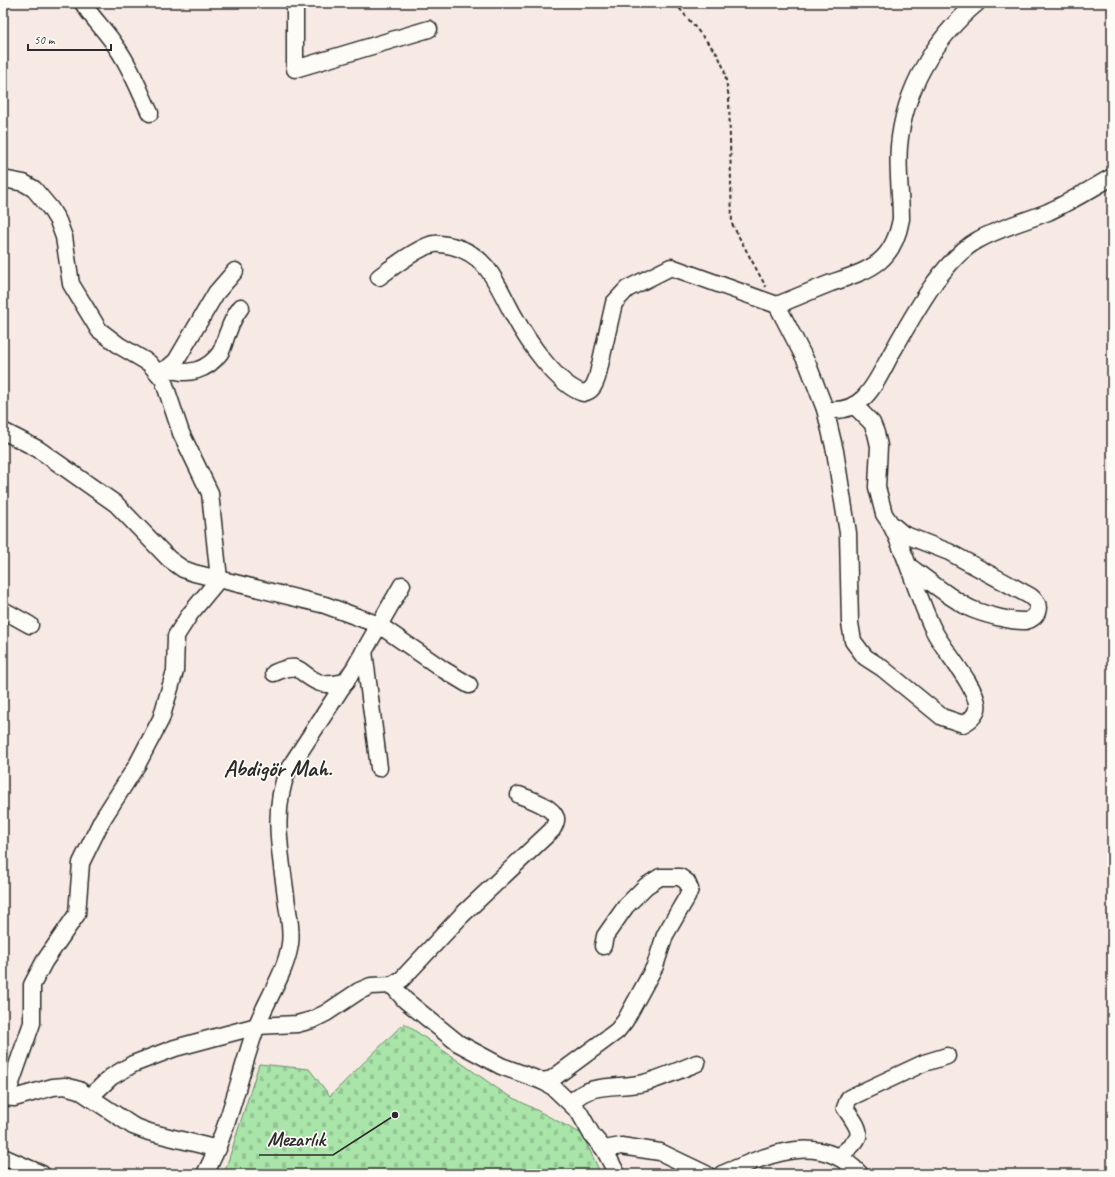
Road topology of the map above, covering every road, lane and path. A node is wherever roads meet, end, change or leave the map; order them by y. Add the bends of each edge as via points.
1 (83, 3) edge
2 (296, 3) edge
3 (675, 3) edge
4 (977, 3) edge
5 (429, 30) dead end
6 (150, 113) dead end
7 (1112, 177) edge
8 (3, 179) edge
9 (235, 271) dead end
10 (379, 277) dead end
11 (777, 305) junction
12 (241, 307) dead end
13 (163, 370) junction
14 (854, 405) junction
15 (825, 409) junction
16 (3, 431) edge
17 (890, 523) junction
18 (910, 567) junction
19 (219, 579) junction
20 (402, 585) dead end
21 (3, 610) edge
22 (30, 625) dead end
23 (380, 625) junction
24 (364, 651) junction
25 (274, 673) dead end
26 (346, 682) junction
27 (469, 685) dead end
28 (379, 768) dead end
29 (519, 795) dead end
30 (603, 946) dead end
31 (392, 985) junction
32 (257, 1026) junction
33 (947, 1056) dead end
34 (697, 1063) dead end
35 (542, 1081) junction
36 (4, 1097) edge
37 (90, 1097) junction
38 (571, 1103) junction
39 (218, 1149) junction
40 (604, 1150) junction
41 (840, 1156) junction
42 (3, 1157) edge
43 (42, 1174) edge
44 (205, 1174) edge
45 (617, 1174) edge
46 (706, 1174) edge
47 (722, 1174) edge
48 (860, 1174) edge

1 - 6 street via 115,44
2 - 5 street via 295,69
3 - 11 path via 718,55 724,70 729,98 732,224
4 - 11 street via 956,23 935,49 912,92 899,148 901,219 897,237 888,252 864,272
7 - 14 street via 1049,211 979,239 964,249 935,282 891,353 876,384
8 - 13 street via 24,183 34,189 50,208 64,237 71,284 99,330 120,346
9 - 13 street via 216,293 184,350
10 - 11 street via 432,244 462,248 486,266 496,278 513,315 533,347 565,384 583,393 593,388 597,378 614,303 628,289 670,267
11 - 15 street via 808,365
12 - 13 street via 232,321 221,352 211,363 193,372
13 - 19 street via 165,385 181,433 210,493
14 - 15 street via 835,411
14 - 17 street via 872,423 876,433 879,446 877,487 884,514
15 - 18 street via 835,451 848,533 850,623 853,641 865,657 942,717 963,724 971,720 977,703 970,687 933,630
16 - 19 street via 38,449 116,504 169,559 183,569
17 - 18 street
17 - 18 street via 903,534 949,552 1030,596 1036,601 1037,613 1026,621 974,610
19 - 23 street via 326,605
19 - 36 street via 190,614 176,636 175,670 161,719 137,765 102,820 81,863 77,914 44,962 32,985 32,1023
20 - 23 street
21 - 22 street
23 - 24 street
23 - 27 street
24 - 26 street
24 - 28 street
25 - 26 street via 288,667 296,667 322,684
26 - 32 street via 282,783 278,828 291,924 290,944 284,965
29 - 31 street via 550,810 556,817 552,830 461,916 402,979
30 - 35 street via 605,936 626,906 646,886 660,877 680,877 687,882 690,889 687,898 666,935 655,966 625,1021 617,1031 552,1079
31 - 32 street via 371,986 359,991 312,1020 297,1024
31 - 35 street via 405,1000 465,1047 501,1066
32 - 37 street via 175,1048 133,1064 111,1076
32 - 39 street
33 - 41 street via 924,1063 849,1098 846,1108 857,1125 859,1136 856,1143
34 - 38 street via 643,1083 596,1088 578,1095
35 - 38 street
36 - 37 street via 14,1098 65,1086
37 - 39 street via 133,1126
38 - 40 street
39 - 44 street
40 - 45 street
40 - 46 street via 621,1146 660,1152
41 - 47 street via 809,1151 777,1152
41 - 48 street
42 - 43 street

